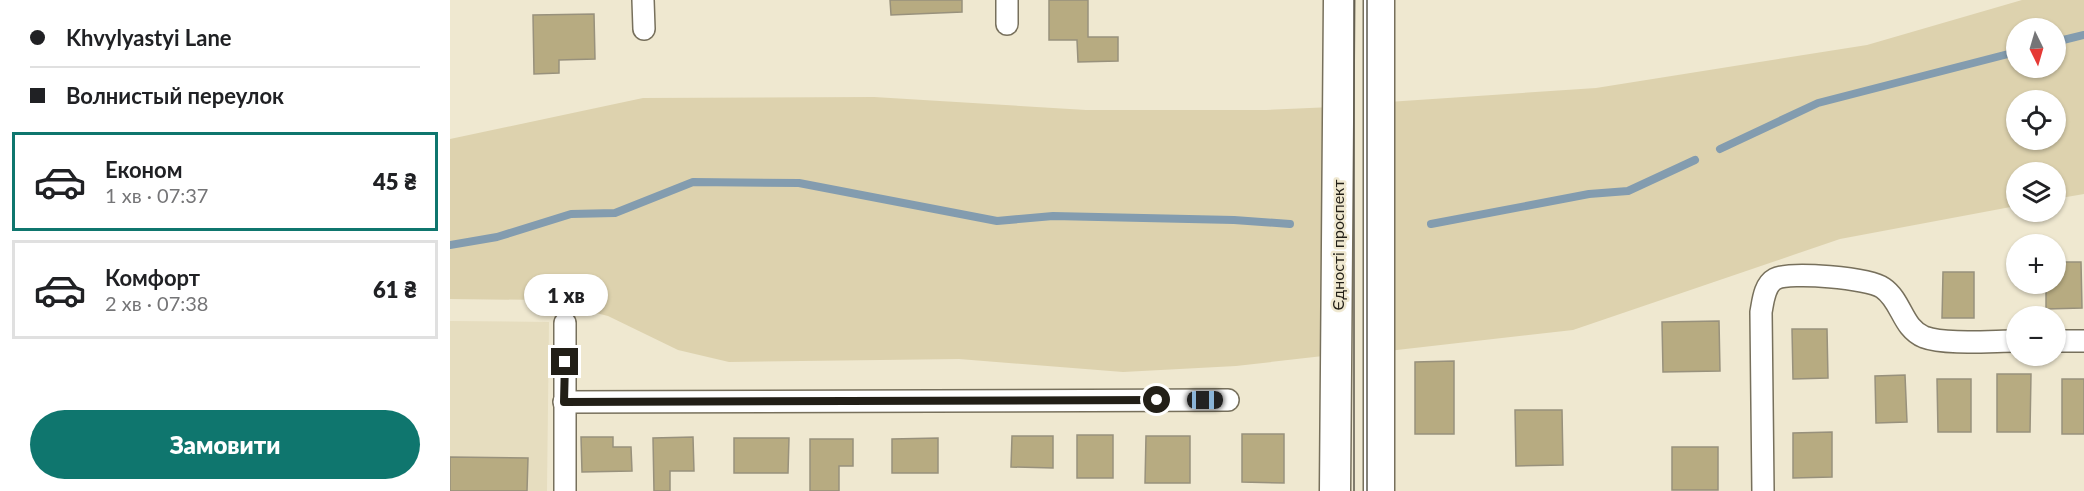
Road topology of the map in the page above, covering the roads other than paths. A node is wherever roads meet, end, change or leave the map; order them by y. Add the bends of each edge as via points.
1 (643, 0) edge
2 (1007, 0) edge
3 (1339, 0) edge
4 (1379, 0) edge
5 (1007, 24) dead end
6 (644, 29) dead end
7 (565, 322) dead end
8 (2006, 341) edge
9 (2066, 341) edge
10 (2084, 341) edge
11 (1228, 400) dead end
12 (564, 402) junction
13 (565, 491) edge
14 (1335, 491) edge
15 (1379, 491) edge
16 (1763, 491) edge

1 - 6 street
2 - 5 street
3 - 14 main road, Єдності проспект
4 - 15 main road
7 - 12 street
8 - 16 street via 1924,337 1909,327 1889,293 1869,282 1788,276 1775,279 1761,312
9 - 10 street
11 - 12 street
12 - 13 street

